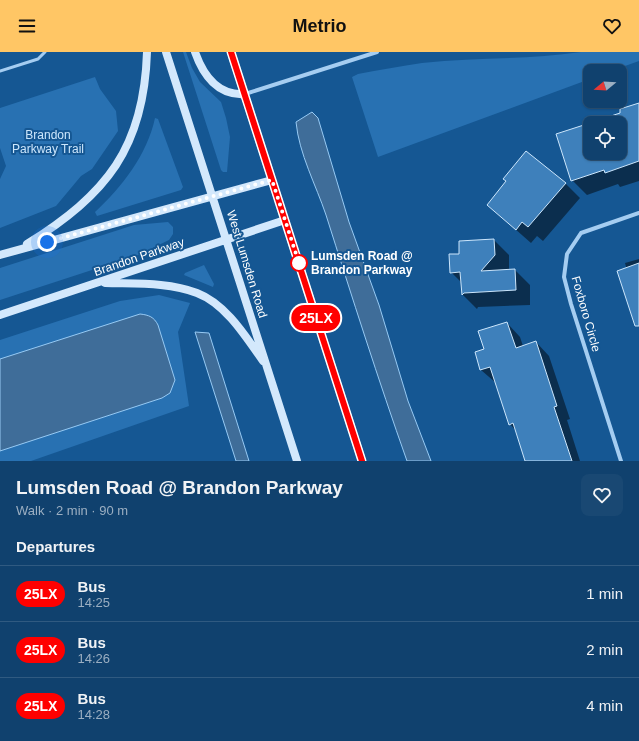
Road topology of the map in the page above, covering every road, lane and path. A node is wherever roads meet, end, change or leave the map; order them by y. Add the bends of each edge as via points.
1 (46, 52) edge
2 (147, 52) edge
3 (166, 52) edge
4 (195, 52) edge
5 (231, 52) edge
6 (377, 52) edge
7 (0, 71) edge
8 (244, 94) junction
9 (272, 180) junction
10 (213, 196) junction
11 (639, 214) edge
12 (285, 220) junction
13 (227, 240) junction
14 (18, 250) junction
15 (0, 255) edge
16 (100, 282) junction
17 (0, 315) edge
18 (267, 368) junction
19 (298, 461) edge
20 (362, 461) edge
21 (621, 461) edge

1 - 7 lane via 38,59
2 - 14 main road via 146,83 138,118 116,167 87,200
3 - 10 main road, West Lumsden Road
4 - 8 main road via 206,75 216,86 230,94
5 - 8 main road
6 - 8 street
8 - 9 main road
9 - 10 main road
9 - 12 main road
10 - 13 main road, West Lumsden Road
10 - 14 main road
11 - 21 street, Foxboro Circle via 581,233 567,254 564,277
12 - 13 main road, Brandon Parkway
12 - 20 main road
13 - 16 main road, Brandon Parkway
13 - 18 main road, West Lumsden Road
14 - 15 main road
16 - 17 main road, Brandon Parkway
16 - 18 main road via 177,288 198,294 221,309 241,329
18 - 19 main road, West Lumsden Road

